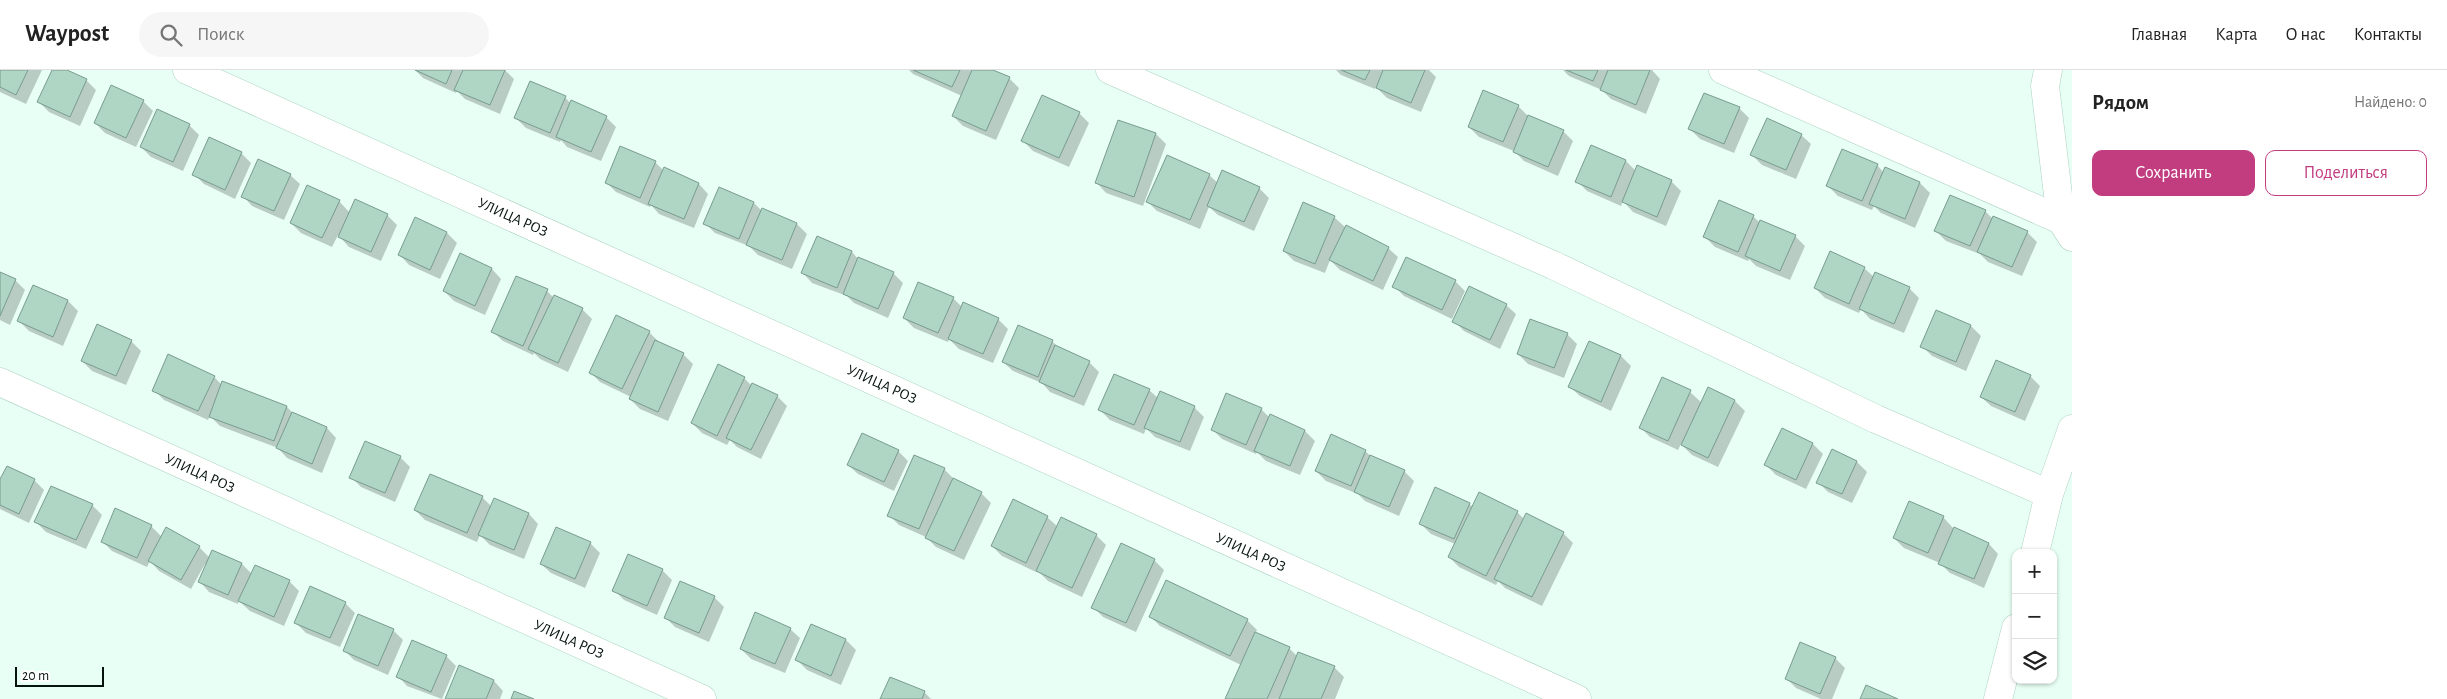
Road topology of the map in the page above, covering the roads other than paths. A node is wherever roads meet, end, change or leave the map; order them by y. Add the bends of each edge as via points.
1 (187, 70) edge
2 (1110, 70) edge
3 (1724, 70) edge
4 (2048, 70) edge
5 (2067, 228) edge
6 (0, 382) edge
7 (2072, 429) edge
8 (2049, 494) junction
9 (2035, 549) edge
10 (2013, 639) edge
11 (702, 699) edge
12 (1577, 699) edge
13 (1998, 699) edge

1 - 12 street, УЛИЦА РОЗ
2 - 8 street via 1553,265 1876,419
3 - 5 street
4 - 5 street via 2046,86
6 - 11 street, УЛИЦА РОЗ
7 - 8 street
8 - 9 street
10 - 13 street

